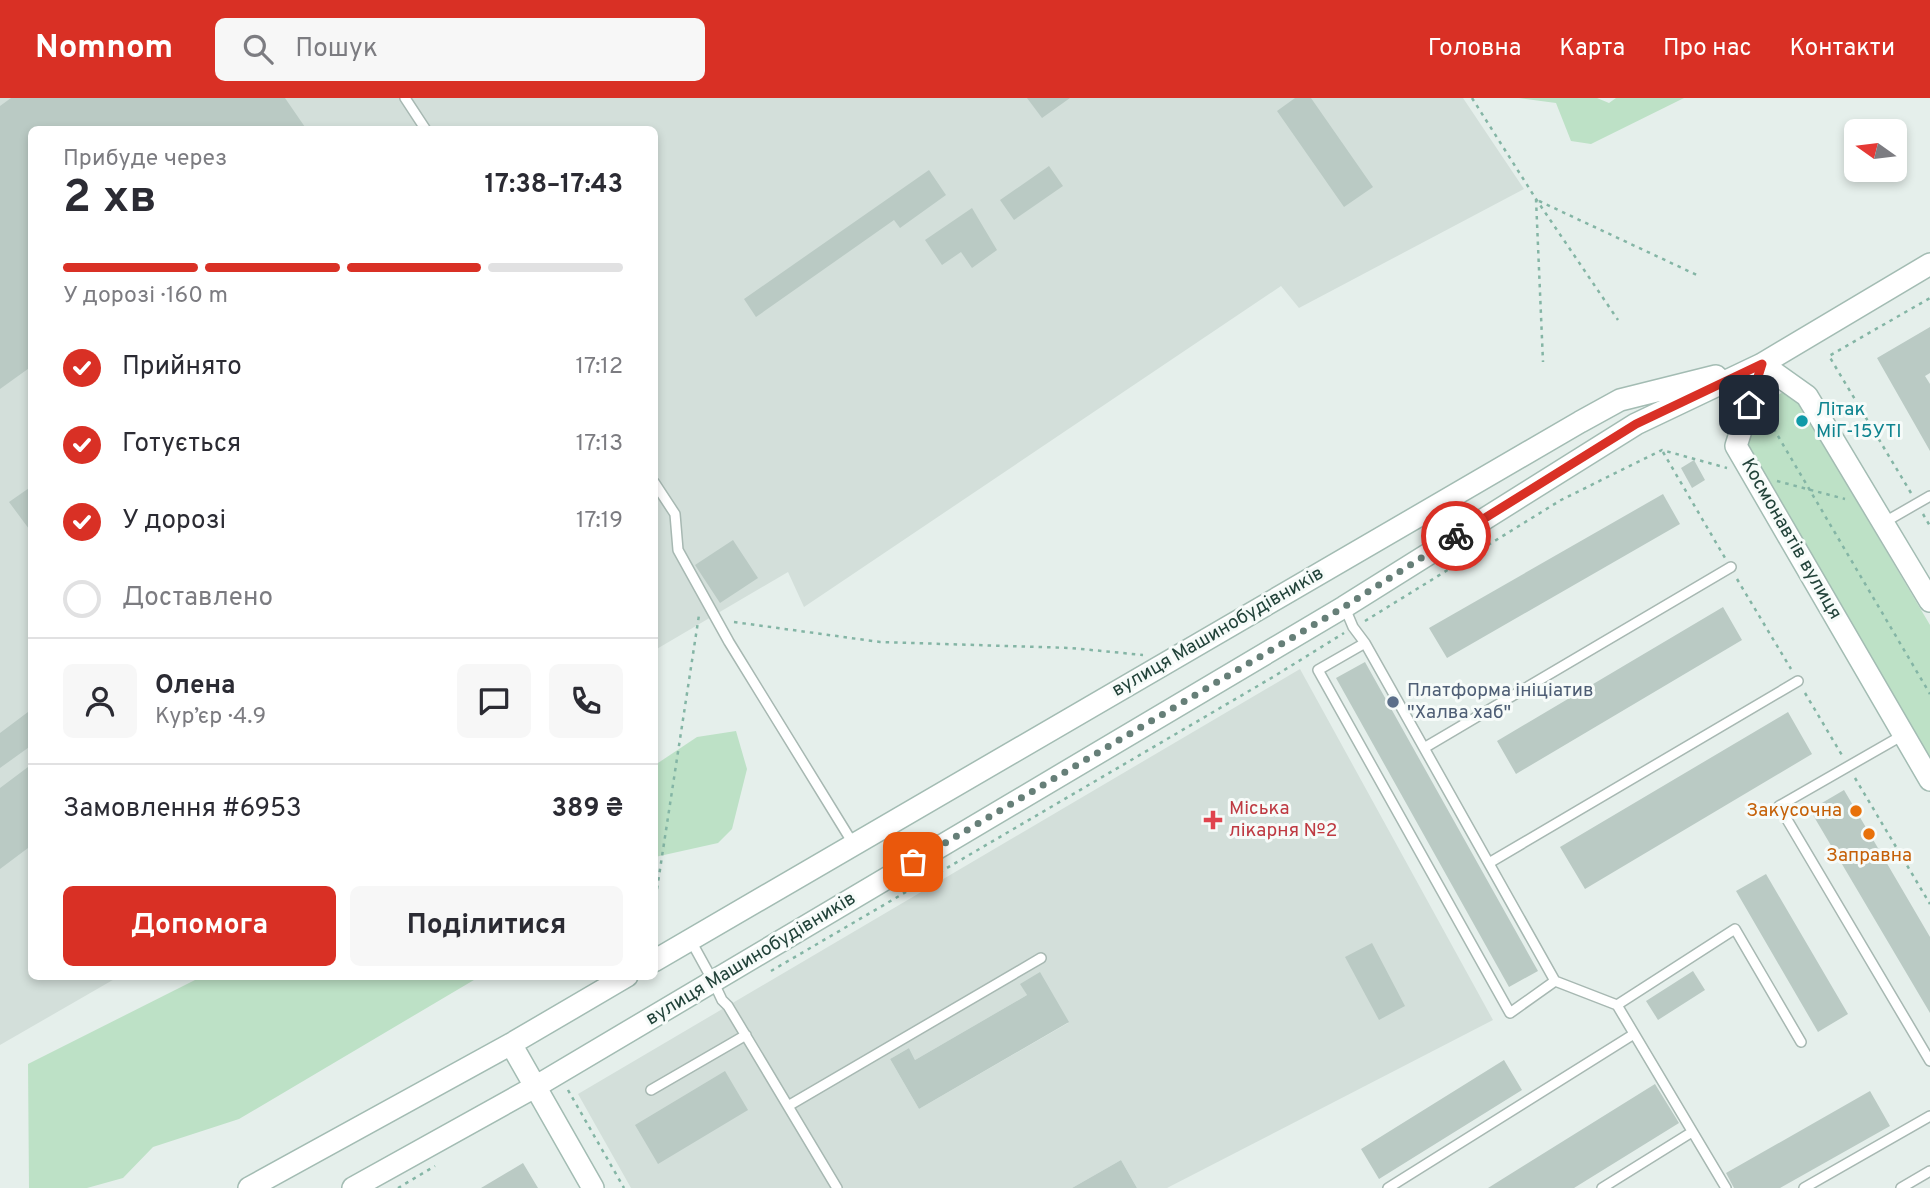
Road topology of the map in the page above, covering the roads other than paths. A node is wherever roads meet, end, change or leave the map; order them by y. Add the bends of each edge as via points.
1 (405, 98) edge
2 (422, 126) edge
3 (1930, 264) edge
4 (1762, 364) junction
5 (658, 488) edge
6 (1930, 496) edge
7 (1886, 514) junction
8 (1731, 567) dead end
9 (1930, 601) edge
10 (1344, 607) junction
11 (1365, 643) junction
12 (1798, 681) dead end
13 (1904, 734) junction
14 (1424, 748) junction
15 (1929, 777) edge
16 (854, 845) junction
17 (1489, 863) junction
18 (690, 940) junction
19 (1041, 958) dead end
20 (658, 959) edge
21 (620, 980) edge
22 (713, 981) junction
23 (1555, 981) junction
24 (1616, 1005) junction
25 (1634, 1034) junction
26 (746, 1035) junction
27 (1801, 1042) dead end
28 (511, 1044) junction
29 (1930, 1061) edge
30 (536, 1086) junction
31 (651, 1090) dead end
32 (788, 1106) junction
33 (1930, 1116) edge
34 (1692, 1132) junction
35 (1930, 1171) edge
36 (249, 1188) edge
37 (353, 1188) edge
38 (593, 1188) edge
39 (837, 1188) edge
40 (1388, 1188) edge
41 (1602, 1188) edge
42 (1726, 1188) edge
43 (1804, 1188) edge
44 (1900, 1188) edge

1 - 2 lane
3 - 4 street, вулиця Машинобудівників
4 - 7 street via 1807,396
4 - 10 street, вулиця Машинобудівників via 1636,424
4 - 13 street, Космонавтів вулиця via 1736,446
4 - 16 street, вулиця Машинобудівників via 1620,400
5 - 16 lane via 675,514 678,550
6 - 7 lane
7 - 9 street
8 - 14 lane
10 - 11 lane
10 - 22 street, вулиця Машинобудівників
11 - 14 lane
11 - 23 lane via 1318,670 1510,1013
12 - 17 lane
13 - 15 street, Космонавтів вулиця
13 - 29 lane via 1779,806
14 - 17 lane
16 - 18 street, вулиця Машинобудівників
17 - 23 lane
18 - 20 street, вулиця Машинобудівників
18 - 22 lane
19 - 32 lane
21 - 28 street
22 - 26 lane
22 - 30 street, вулиця Машинобудівників
23 - 24 lane
24 - 25 lane
24 - 27 lane via 1735,929
25 - 34 lane
25 - 40 lane
26 - 31 lane
26 - 32 lane
28 - 30 street
28 - 36 street
30 - 37 street, вулиця Машинобудівників
30 - 38 street
32 - 39 lane
33 - 43 lane
34 - 41 lane
34 - 42 lane
35 - 44 lane

